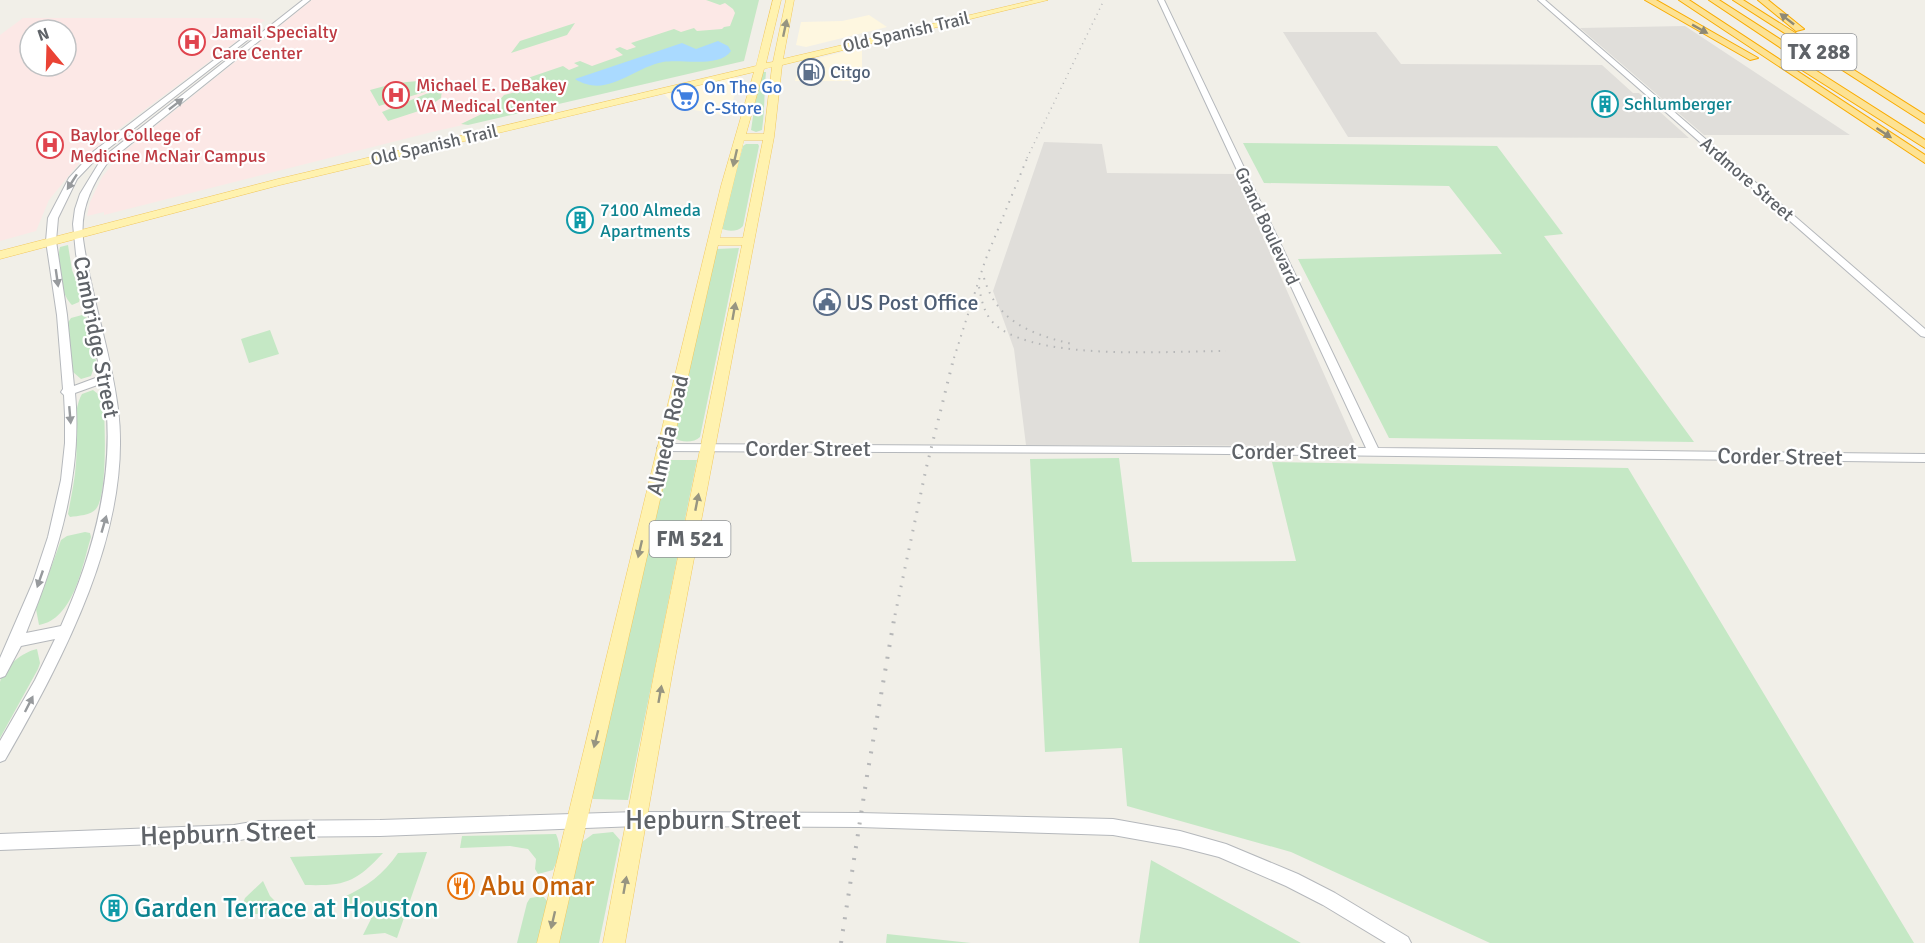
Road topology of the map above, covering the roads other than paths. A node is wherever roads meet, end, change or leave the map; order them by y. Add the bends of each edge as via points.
1 (295, 0) edge
2 (307, 0) edge
3 (777, 0) edge
4 (790, 0) edge
5 (1044, 0) edge
6 (1161, 0) edge
7 (1541, 0) edge
8 (1649, 0) edge
9 (1683, 0) edge
10 (1697, 0) edge
11 (1702, 0) edge
12 (1713, 0) edge
13 (1718, 0) edge
14 (1737, 0) edge
15 (1762, 0) edge
16 (1016, 3) edge
17 (1764, 41) junction
18 (1776, 41) junction
19 (778, 59) junction
20 (761, 63) junction
21 (1901, 105) junction
22 (1844, 107) junction
23 (1925, 120) edge
24 (1925, 136) edge
25 (740, 137) junction
26 (769, 137) junction
27 (1925, 145) edge
28 (105, 160) junction
29 (1925, 160) edge
30 (87, 161) junction
31 (77, 230) junction
32 (52, 237) junction
33 (748, 237) junction
34 (714, 238) junction
35 (0, 247) edge
36 (0, 255) edge
37 (1925, 334) edge
38 (105, 378) junction
39 (67, 392) junction
40 (707, 447) junction
41 (663, 448) junction
42 (1374, 452) junction
43 (1925, 458) edge
44 (65, 632) junction
45 (16, 641) junction
46 (0, 672) edge
47 (0, 755) edge
48 (637, 819) junction
49 (576, 822) junction
50 (0, 842) edge
51 (548, 943) edge
52 (614, 943) edge
53 (1402, 943) edge

1 - 30 street, Cambridge Street
28 -> 2 street, Cambridge Street
3 - 20 main road, Almeda Road
19 -> 4 main road, Almeda Road
5 - 16 main road, Old Spanish Trail
6 - 42 street, Grand Boulevard
7 - 37 street, Ardmore Street
8 -> 22 highway
9 - 22 highway, TX 288
10 - 17 highway
11 - 17 highway
12 - 18 highway
13 - 18 highway
14 - 21 highway, TX 288
21 -> 15 highway
16 - 19 main road, Old Spanish Trail
17 - 27 highway
18 - 24 highway
19 - 20 main road, Old Spanish Trail
19 - 26 main road, Almeda Road / FM 521
20 - 25 main road, Almeda Road / FM 521
20 - 31 main road, Old Spanish Trail
21 - 23 highway, TX 288
22 -> 29 highway, TX 288
25 - 26 main road
25 -> 34 main road, Almeda Road / FM 521
26 - 33 main road, Almeda Road / FM 521
28 - 30 street
28 - 31 street, Cambridge Street via 82,201
30 -> 32 street, Cambridge Street via 53,218
31 - 32 main road, Old Spanish Trail
31 - 38 street, Cambridge Street
32 - 35 main road, Old Spanish Trail
32 - 36 main road, Old Spanish Trail
32 -> 39 street, Cambridge Street
33 - 34 main road
40 -> 33 main road, Almeda Road / FM 521
34 - 41 main road, Almeda Road / FM 521
38 - 39 street
44 -> 38 street, Cambridge Street via 107,516 115,430
39 -> 45 street, Cambridge Street via 71,443 67,480 40,582
40 - 41 street, Corder Street
40 - 42 street, Corder Street
48 -> 40 main road, Almeda Road / FM 521
41 -> 49 main road, Almeda Road / FM 521
42 - 43 street, Corder Street
44 - 45 street
47 -> 44 street, Cambridge Street
45 - 46 street, Cambridge Street
48 - 49 street, Hepburn Street
52 -> 48 main road, Almeda Road / FM 521
48 - 53 street, Hepburn Street via 1074,825 1150,833 1220,850 1292,880
49 - 50 street, Hepburn Street via 257,829
49 -> 51 main road, Almeda Road / FM 521

